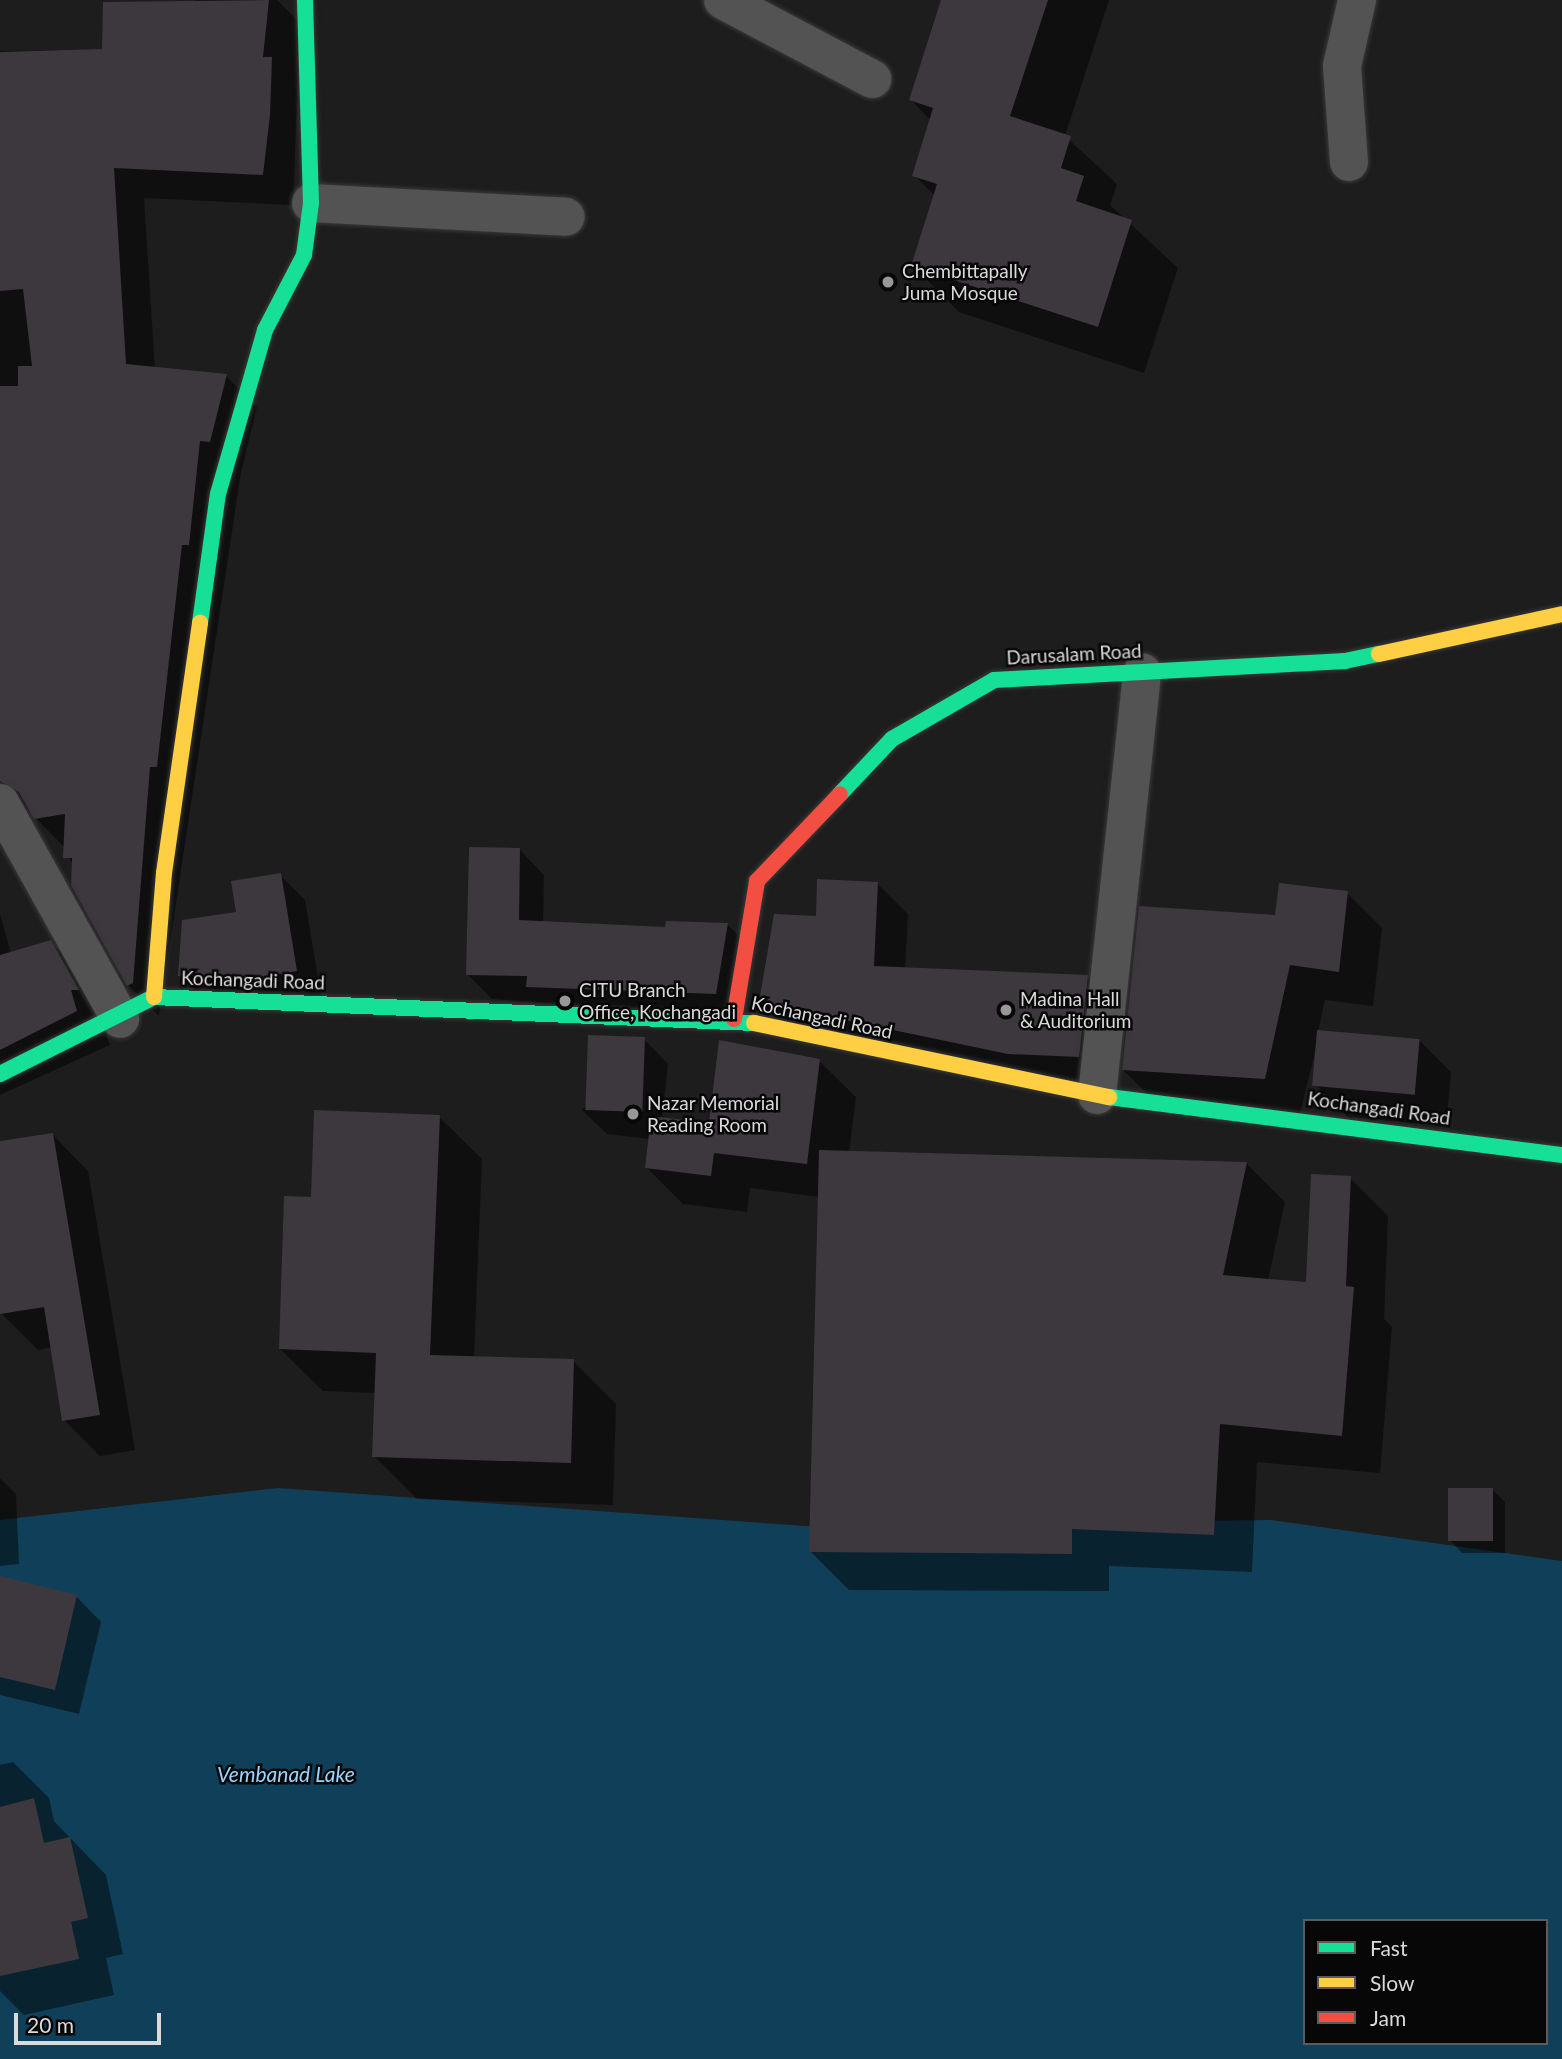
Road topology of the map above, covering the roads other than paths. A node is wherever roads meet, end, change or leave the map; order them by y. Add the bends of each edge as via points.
1 (305, 0) edge
2 (723, 0) edge
3 (1357, 0) edge
4 (872, 79) dead end
5 (1349, 162) dead end
6 (310, 203) junction
7 (566, 217) dead end
8 (1562, 614) edge
9 (1142, 671) junction
10 (0, 803) edge
11 (154, 997) junction
12 (120, 1019) junction
13 (734, 1019) junction
14 (0, 1074) edge
15 (1097, 1095) junction
16 (1562, 1155) edge

1 - 6 street
2 - 4 street
3 - 5 street via 1342,66
6 - 7 street
6 - 11 street via 304,255 265,330 218,494 164,873
8 - 9 street, Darusalam Road via 1345,661
9 - 13 street, Darusalam Road via 994,680 892,739 757,881
9 - 15 street
10 - 12 street
11 - 12 street, Kochangadi Road
11 - 13 street, Kochangadi Road
12 - 14 street, Kochangadi Road
13 - 15 street, Kochangadi Road
15 - 16 street, Kochangadi Road

